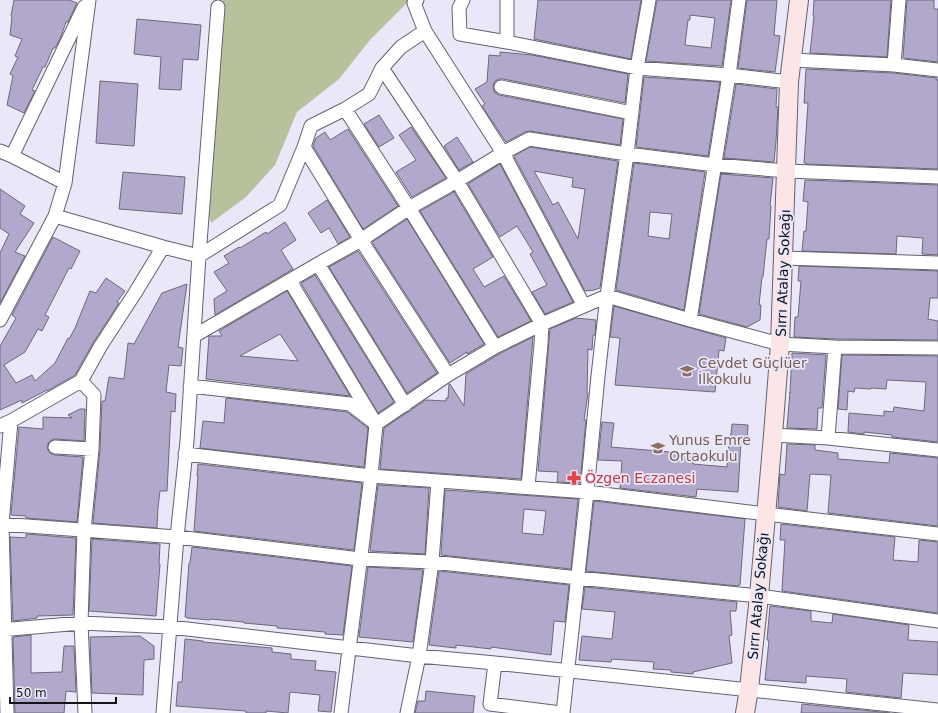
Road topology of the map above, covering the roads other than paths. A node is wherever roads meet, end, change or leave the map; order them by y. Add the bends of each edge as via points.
1 (88, 0) edge
2 (417, 0) edge
3 (463, 0) edge
4 (507, 0) edge
5 (649, 0) edge
6 (739, 0) edge
7 (799, 0) edge
8 (899, 0) edge
9 (218, 7) dead end
10 (425, 31) junction
11 (507, 42) junction
12 (792, 60) junction
13 (894, 65) junction
14 (382, 68) junction
15 (637, 68) junction
16 (938, 70) edge
17 (729, 75) junction
18 (790, 82) junction
19 (501, 87) dead end
20 (344, 109) junction
21 (632, 112) junction
22 (304, 147) junction
23 (503, 153) junction
24 (6, 154) edge
25 (627, 154) junction
26 (715, 165) junction
27 (787, 171) junction
28 (938, 177) edge
29 (457, 182) junction
30 (65, 183) junction
31 (410, 208) junction
32 (54, 216) junction
33 (361, 240) junction
34 (163, 247) junction
35 (199, 256) junction
36 (784, 258) junction
37 (938, 263) edge
38 (318, 264) junction
39 (290, 281) junction
40 (607, 296) junction
41 (584, 306) junction
42 (0, 320) edge
43 (690, 320) junction
44 (542, 324) junction
45 (194, 336) junction
46 (780, 344) junction
47 (495, 347) junction
48 (835, 348) junction
49 (938, 348) edge
50 (448, 375) junction
51 (81, 381) junction
52 (190, 386) junction
53 (405, 405) junction
54 (6, 424) edge
55 (376, 424) junction
56 (773, 435) junction
57 (828, 438) junction
58 (55, 447) dead end
59 (92, 449) junction
60 (938, 450) edge
61 (185, 454) junction
62 (371, 476) junction
63 (438, 481) junction
64 (528, 487) junction
65 (587, 492) junction
66 (766, 514) junction
67 (1, 524) edge
68 (84, 530) junction
69 (938, 534) edge
70 (177, 537) junction
71 (360, 559) junction
72 (432, 562) junction
73 (578, 578) junction
74 (759, 596) junction
75 (938, 621) edge
76 (81, 623) junction
77 (170, 627) junction
78 (3, 630) edge
79 (349, 647) junction
80 (419, 656) junction
81 (495, 663) junction
82 (567, 671) junction
83 (749, 690) junction
84 (489, 708) edge
85 (938, 710) edge
86 (7, 713) edge
87 (85, 713) edge
88 (163, 713) edge
89 (341, 713) edge
90 (407, 713) edge
91 (562, 713) edge
92 (746, 713) edge

1 - 24 street
1 - 30 street
2 - 10 street via 414,3
3 - 11 street via 459,8 460,34
4 - 11 street
5 - 15 street
6 - 17 street
7 - 12 main road, Sırrı Atalay Sokağı
8 - 13 street
9 - 35 street
10 - 14 street via 401,47
10 - 23 street
11 - 15 street
12 - 13 street
12 - 18 main road, Sırrı Atalay Sokağı
13 - 16 street
14 - 20 street via 369,94
14 - 29 street
15 - 17 street
15 - 21 street
17 - 18 street
17 - 26 street
18 - 27 main road, Sırrı Atalay Sokağı
19 - 21 street
20 - 22 street via 310,126
20 - 31 street
21 - 25 street
22 - 33 street
22 - 35 street via 280,205
23 - 25 street via 529,139
23 - 29 street
23 - 41 street
24 - 30 street
25 - 26 street
25 - 40 street
26 - 27 street
26 - 43 street
27 - 28 street
27 - 36 main road, Sırrı Atalay Sokağı
29 - 31 street
29 - 44 street
30 - 32 street
31 - 33 street
31 - 47 street
32 - 34 street
32 - 42 street
33 - 38 street
33 - 50 street
34 - 35 street
34 - 51 street
35 - 45 street
36 - 37 street
36 - 46 main road, Sırrı Atalay Sokağı
38 - 39 street
38 - 53 street
39 - 45 street
39 - 55 street
40 - 41 street
40 - 43 street
40 - 65 street
41 - 44 street
43 - 46 street
44 - 47 street
44 - 64 street
45 - 52 street
46 - 48 street
46 - 56 main road, Sırrı Atalay Sokağı
47 - 50 street
48 - 49 street
48 - 57 street
50 - 53 street
51 - 54 street
51 - 59 street via 94,395
52 - 55 street via 350,404
52 - 61 street
53 - 55 street
54 - 67 street
55 - 62 street
56 - 57 street
56 - 66 main road, Sırrı Atalay Sokağı
57 - 60 street
58 - 59 street
59 - 68 street
61 - 62 street
61 - 70 street
62 - 63 street
62 - 71 street
63 - 64 street
63 - 72 street
64 - 65 street
65 - 66 street
65 - 73 street
66 - 69 street
66 - 74 main road, Sırrı Atalay Sokağı
67 - 68 street
67 - 78 street
68 - 70 street
68 - 76 street
70 - 71 street
70 - 77 street
71 - 72 street
71 - 79 street
72 - 73 street
72 - 80 street
73 - 74 street
73 - 82 street
74 - 75 street
74 - 83 main road, Sırrı Atalay Sokağı
76 - 77 street
76 - 78 street
76 - 87 street
77 - 79 street
77 - 88 street
78 - 86 street
79 - 80 street
79 - 89 street
80 - 81 street
80 - 90 street
81 - 82 street
81 - 84 street
82 - 83 street
82 - 91 street
83 - 85 street
83 - 92 main road, Sırrı Atalay Sokağı
84 - 91 street

